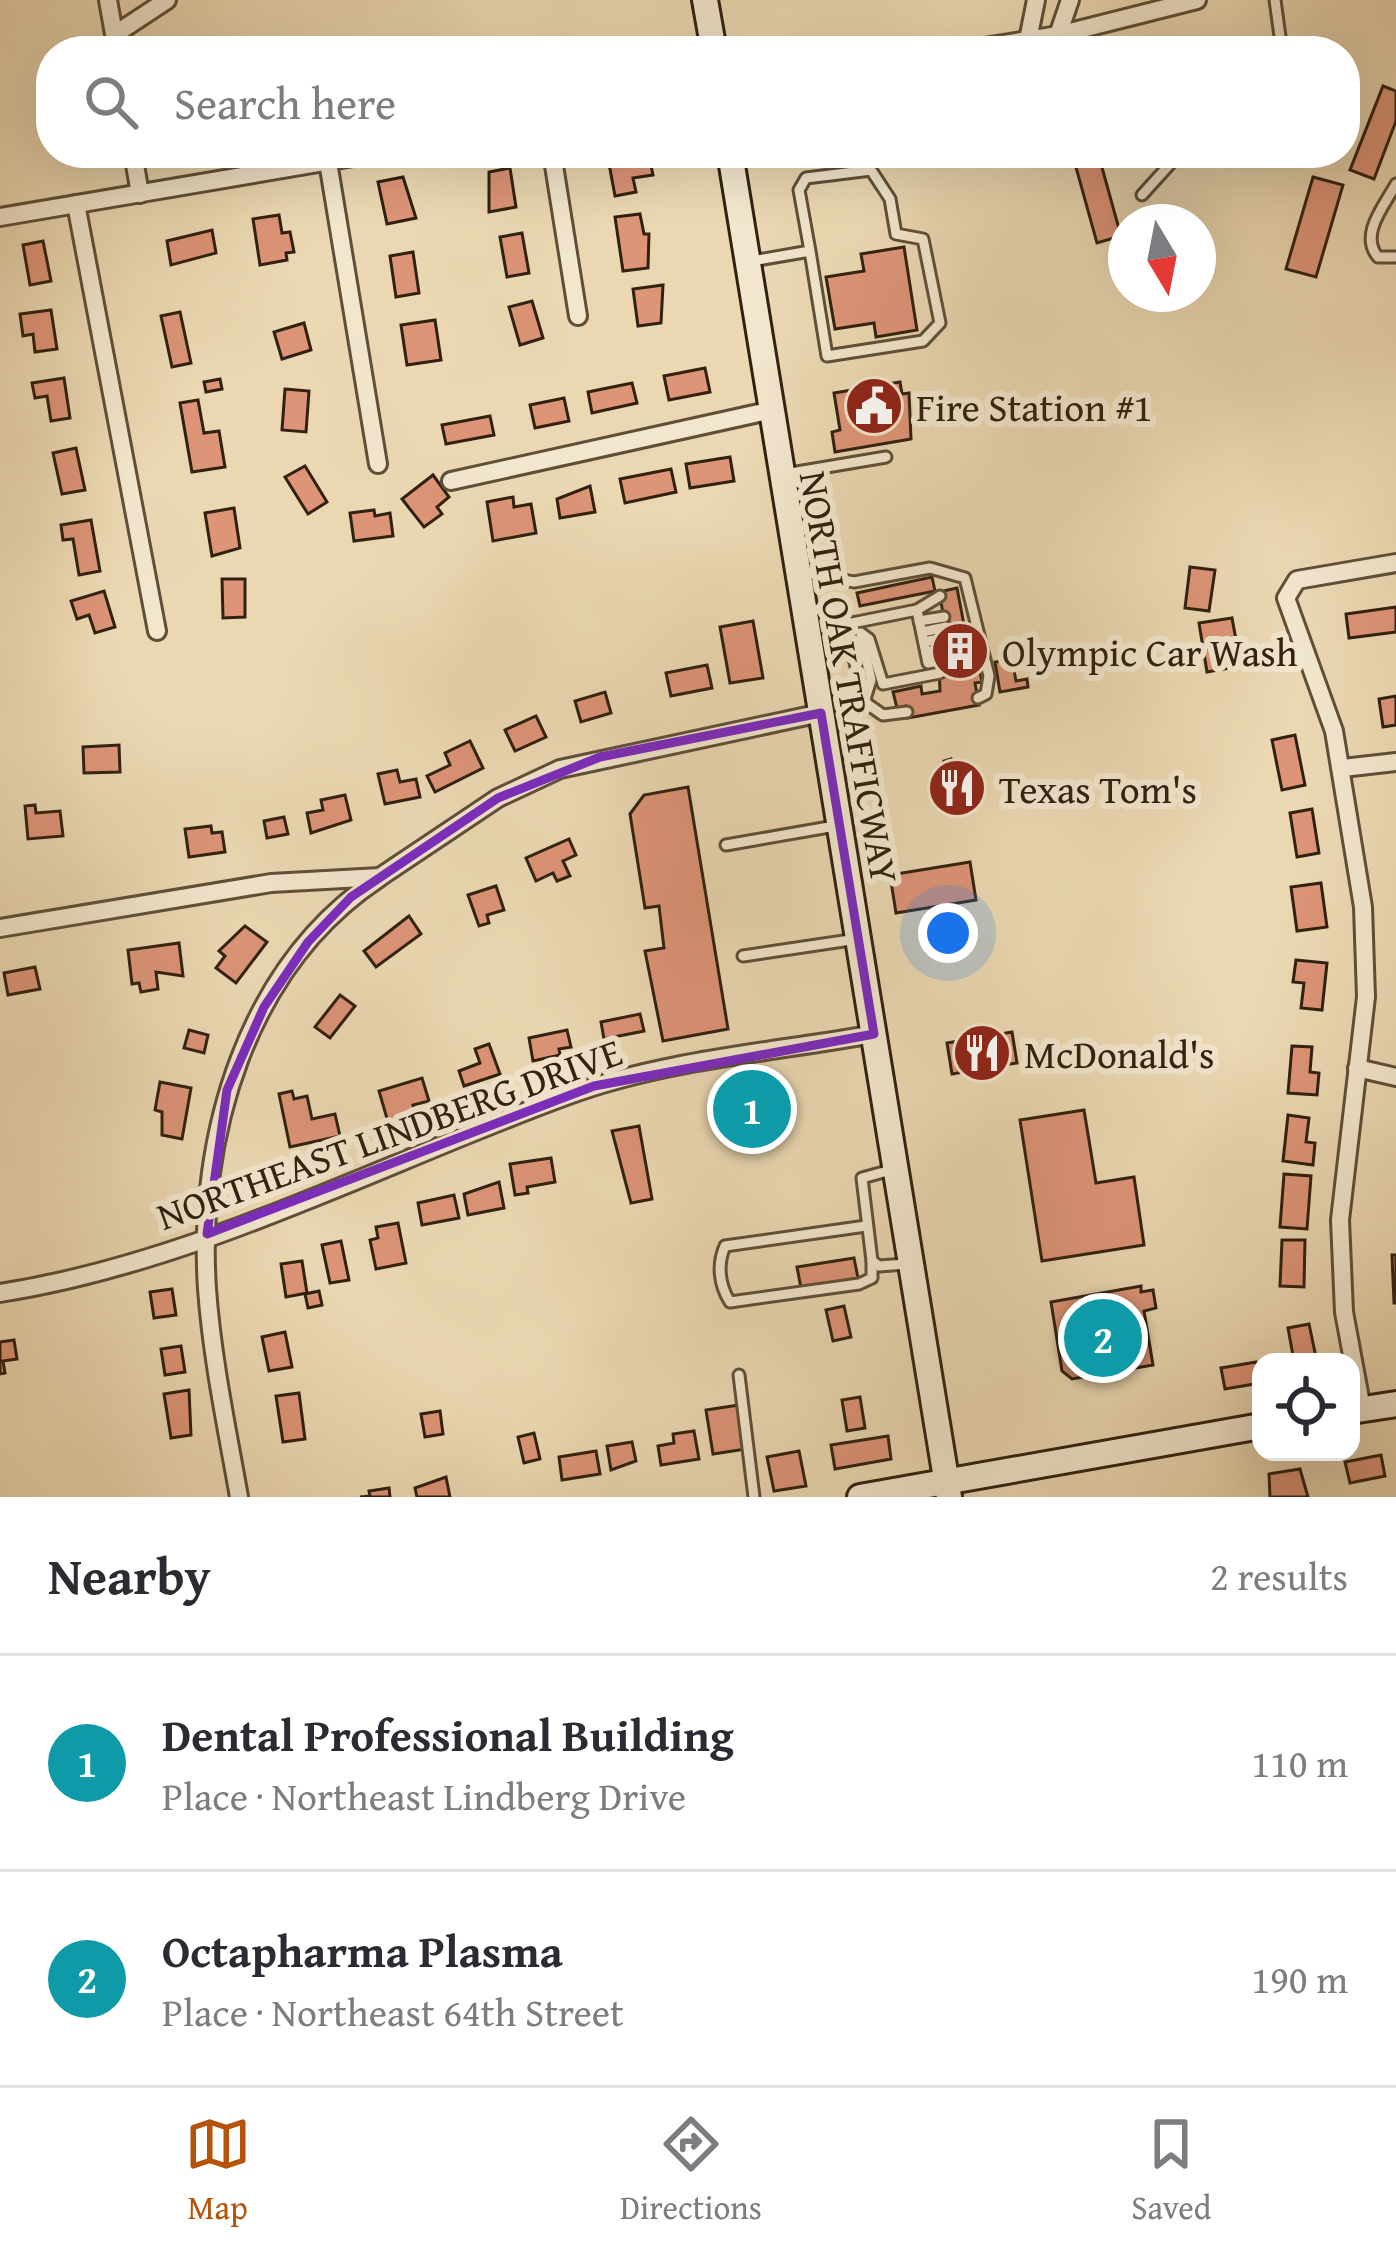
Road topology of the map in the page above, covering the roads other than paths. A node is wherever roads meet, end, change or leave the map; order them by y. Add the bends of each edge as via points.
1 (109, 0) edge
2 (167, 0) edge
3 (705, 0) edge
4 (1036, 0) edge
5 (1070, 0) edge
6 (1197, 0) edge
7 (1276, 0) edge
8 (1058, 35) junction
9 (115, 36) edge
10 (124, 36) edge
11 (711, 36) edge
12 (1029, 36) edge
13 (1052, 36) edge
14 (1280, 36) edge
15 (136, 168) edge
16 (288, 168) edge
17 (329, 168) edge
18 (554, 168) edge
19 (732, 168) edge
20 (1166, 168) edge
21 (1396, 184) edge
22 (140, 194) junction
23 (1142, 195) dead end
24 (76, 204) junction
25 (0, 217) edge
26 (810, 250) junction
27 (1396, 257) edge
28 (746, 262) junction
29 (578, 316) dead end
30 (768, 411) junction
31 (886, 458) dead end
32 (378, 464) dead end
33 (780, 475) junction
34 (451, 481) dead end
35 (1396, 563) edge
36 (796, 571) junction
37 (854, 582) junction
38 (843, 604) junction
39 (804, 612) junction
40 (847, 624) junction
41 (979, 626) junction
42 (946, 627) junction
43 (964, 629) junction
44 (157, 631) dead end
45 (860, 632) junction
46 (923, 637) junction
47 (940, 673) dead end
48 (978, 698) dead end
49 (864, 702) junction
50 (907, 712) dead end
51 (821, 713) junction
52 (1396, 762) edge
53 (1343, 768) junction
54 (840, 825) junction
55 (726, 845) dead end
56 (380, 878) junction
57 (0, 928) edge
58 (857, 939) junction
59 (743, 956) dead end
60 (874, 1034) junction
61 (1357, 1068) junction
62 (1396, 1077) edge
63 (896, 1169) junction
64 (866, 1226) junction
65 (207, 1234) junction
66 (872, 1261) junction
67 (911, 1264) junction
68 (0, 1293) edge
69 (1350, 1353) edge
70 (739, 1375) dead end
71 (1396, 1404) edge
72 (1360, 1409) edge
73 (1252, 1428) edge
74 (948, 1488) edge
75 (239, 1497) edge
76 (754, 1497) edge
77 (860, 1497) edge

1 - 9 street
2 - 10 street
3 - 11 main road
4 - 12 street
5 - 8 street
6 - 8 street
7 - 14 lane
8 - 13 street
15 - 22 street
16 - 22 street
17 - 32 street
18 - 29 street
19 - 28 main road, NORTH OAK TRAFFICWAY
20 - 23 lane
21 - 27 lane via 1370,236 1378,257
22 - 24 street
24 - 25 street
24 - 44 street
26 - 26 lane via 799,190 806,178 871,170 890,199 896,233 923,239 940,323 923,341 827,356
26 - 28 lane
28 - 30 main road, NORTH OAK TRAFFICWAY
30 - 33 main road, NORTH OAK TRAFFICWAY
30 - 34 street
31 - 33 lane
33 - 36 main road, NORTH OAK TRAFFICWAY
35 - 53 street via 1298,580 1286,598
36 - 37 lane
36 - 39 main road, NORTH OAK TRAFFICWAY
37 - 38 lane
37 - 41 lane via 930,568 957,574
38 - 39 lane
38 - 40 lane
39 - 51 main road, NORTH OAK TRAFFICWAY
40 - 45 lane
40 - 46 lane
40 - 49 lane
41 - 43 lane
41 - 43 lane
41 - 43 lane
41 - 43 lane
41 - 48 lane via 988,690
42 - 46 lane
42 - 46 lane
42 - 46 lane
45 - 47 lane via 883,684
45 - 49 lane via 871,680
49 - 50 lane via 883,715
51 - 54 main road, NORTH OAK TRAFFICWAY
51 - 56 street via 560,769 498,798
52 - 53 street
53 - 61 street via 1366,943
54 - 55 lane
54 - 58 main road, NORTH OAK TRAFFICWAY
56 - 57 street via 272,883
56 - 65 street via 308,942 243,1049 218,1135
58 - 59 lane
58 - 60 main road, NORTH OAK TRAFFICWAY
60 - 63 main road, NORTH OAK TRAFFICWAY
60 - 65 street, NORTHEAST LINDBERG DRIVE via 594,1086
61 - 62 street
61 - 69 street via 1343,1174
63 - 64 lane via 862,1178
63 - 67 main road, NORTH OAK TRAFFICWAY
64 - 66 lane
64 - 66 lane via 725,1246 723,1290 730,1302 760,1301 859,1284 872,1278
65 - 68 street, NORTHEAST LINDBERG DRIVE via 111,1268
65 - 75 street via 207,1295
66 - 67 lane
67 - 74 main road, NORTH OAK TRAFFICWAY
70 - 76 lane
71 - 72 main road
73 - 74 main road
74 - 77 main road

